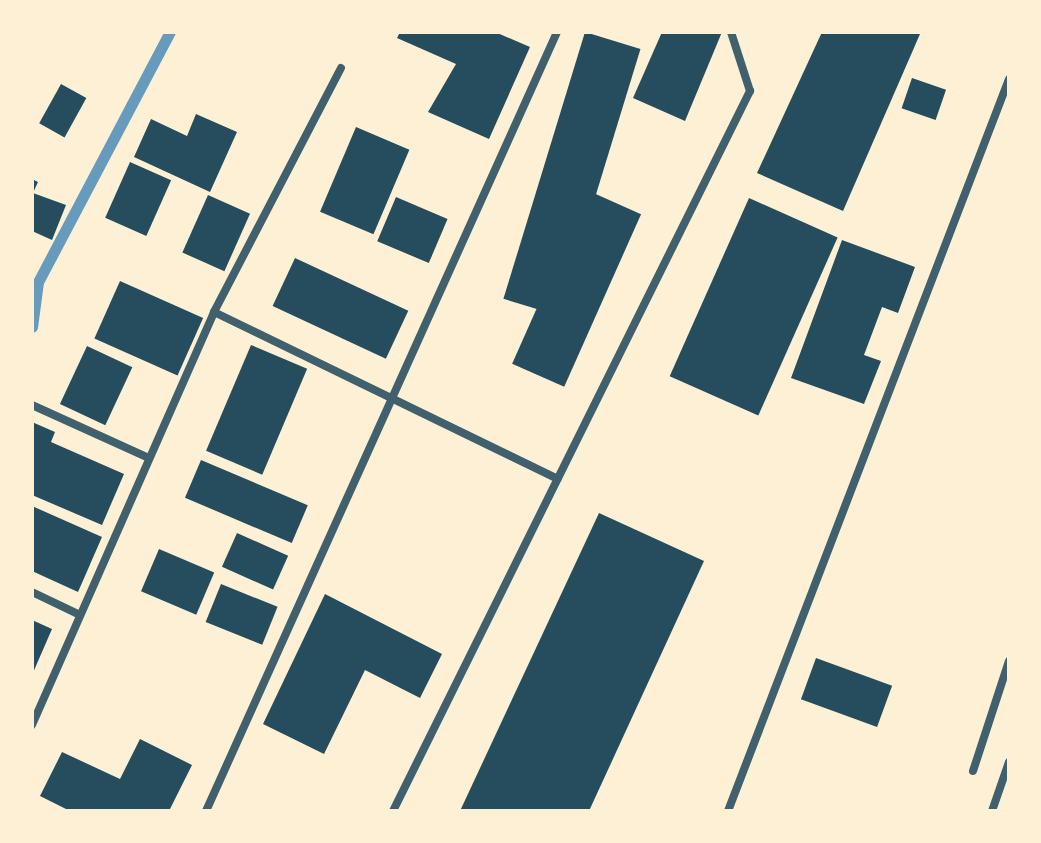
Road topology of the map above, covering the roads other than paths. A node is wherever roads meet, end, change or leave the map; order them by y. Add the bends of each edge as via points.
1 (557, 32) edge
2 (731, 32) edge
3 (341, 68) dead end
4 (1009, 79) edge
5 (214, 312) junction
6 (390, 398) junction
7 (32, 405) edge
8 (149, 458) junction
9 (558, 479) junction
10 (32, 592) edge
11 (80, 615) junction
12 (1009, 661) edge
13 (32, 725) edge
14 (1009, 762) edge
15 (973, 771) dead end
16 (206, 811) edge
17 (393, 811) edge
18 (728, 811) edge
19 (992, 811) edge

1 - 6 street
2 - 9 street via 750,91
3 - 5 street
4 - 18 street
5 - 6 street
5 - 8 street
6 - 9 street
6 - 16 street
7 - 8 street
8 - 11 street
9 - 17 street
10 - 11 street
11 - 13 street
12 - 15 street
14 - 19 street

